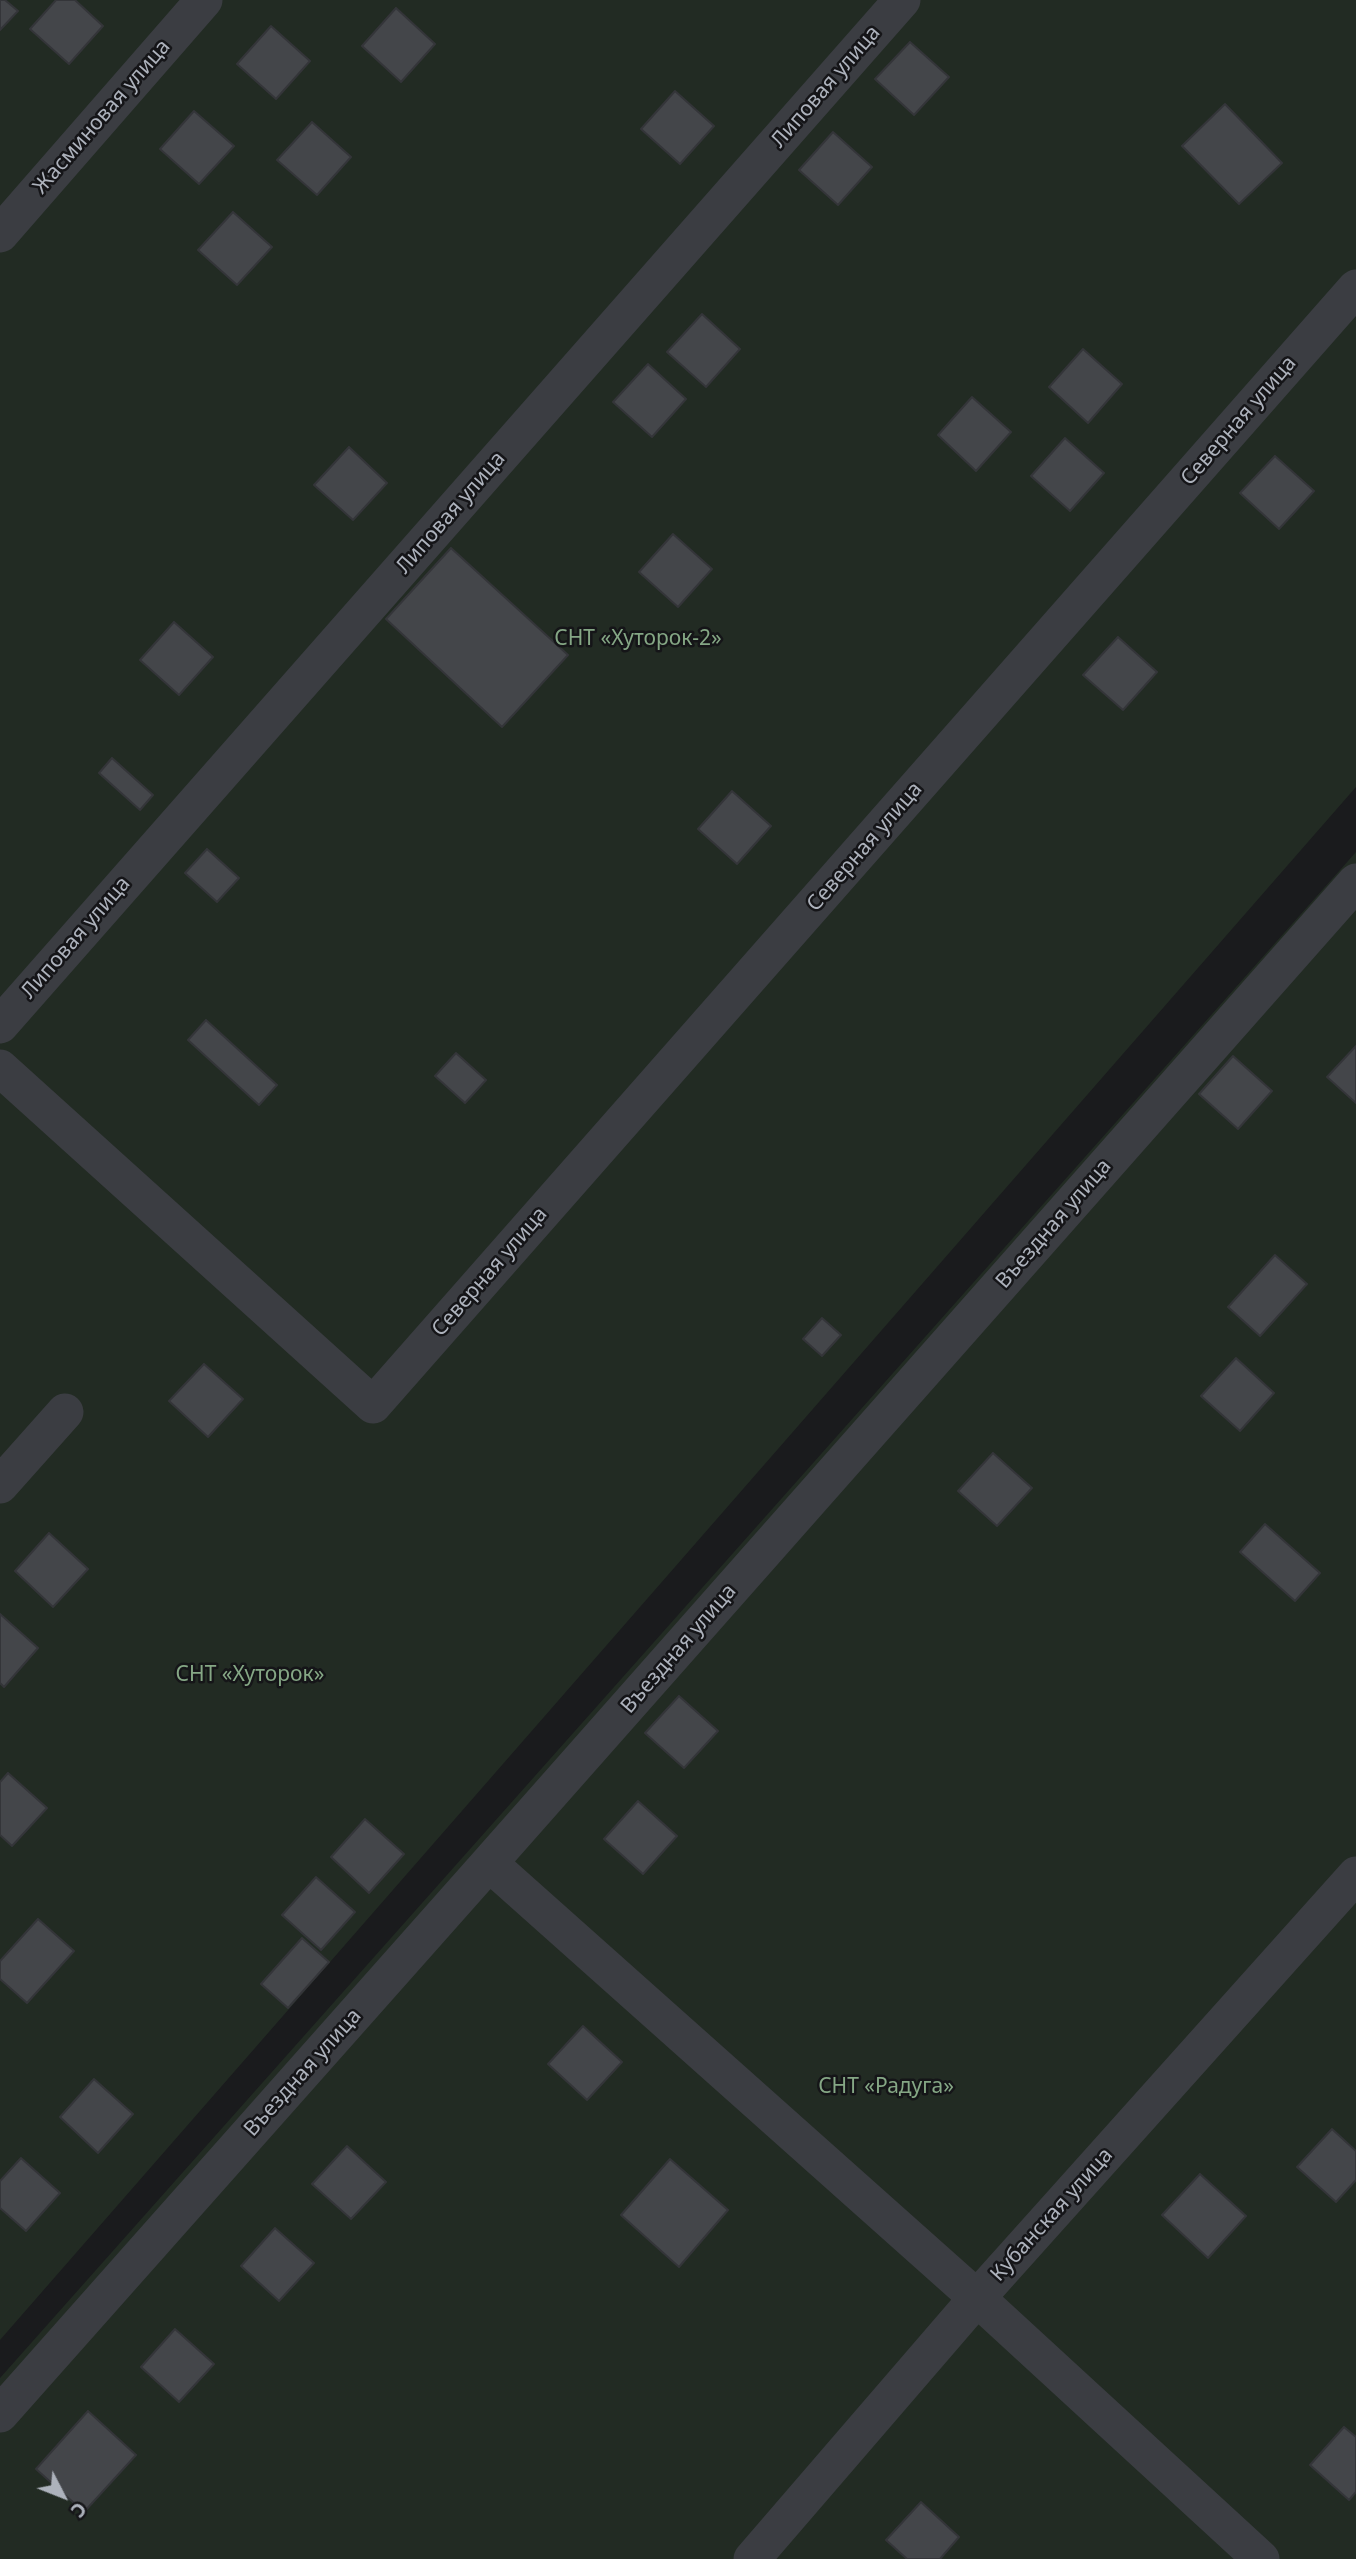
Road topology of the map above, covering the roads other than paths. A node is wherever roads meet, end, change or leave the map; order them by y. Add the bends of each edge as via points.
1 (204, 0) edge
2 (902, 0) edge
3 (0, 234) edge
4 (1356, 288) edge
5 (1356, 882) edge
6 (0, 1025) edge
7 (0, 1068) edge
8 (65, 1412) dead end
9 (0, 1485) edge
10 (489, 1863) junction
11 (1356, 1875) edge
12 (977, 2298) junction
13 (0, 2414) edge
14 (752, 2559) edge
15 (1261, 2559) edge

1 - 3 street, Жасминовая улица
2 - 6 street, Липовая улица
4 - 7 street, Северная улица via 373,1405
5 - 10 street, Въездная улица
8 - 9 street
10 - 12 street
10 - 13 street, Въездная улица
11 - 12 street, Кубанская улица
12 - 14 street, Кубанская улица
12 - 15 street

